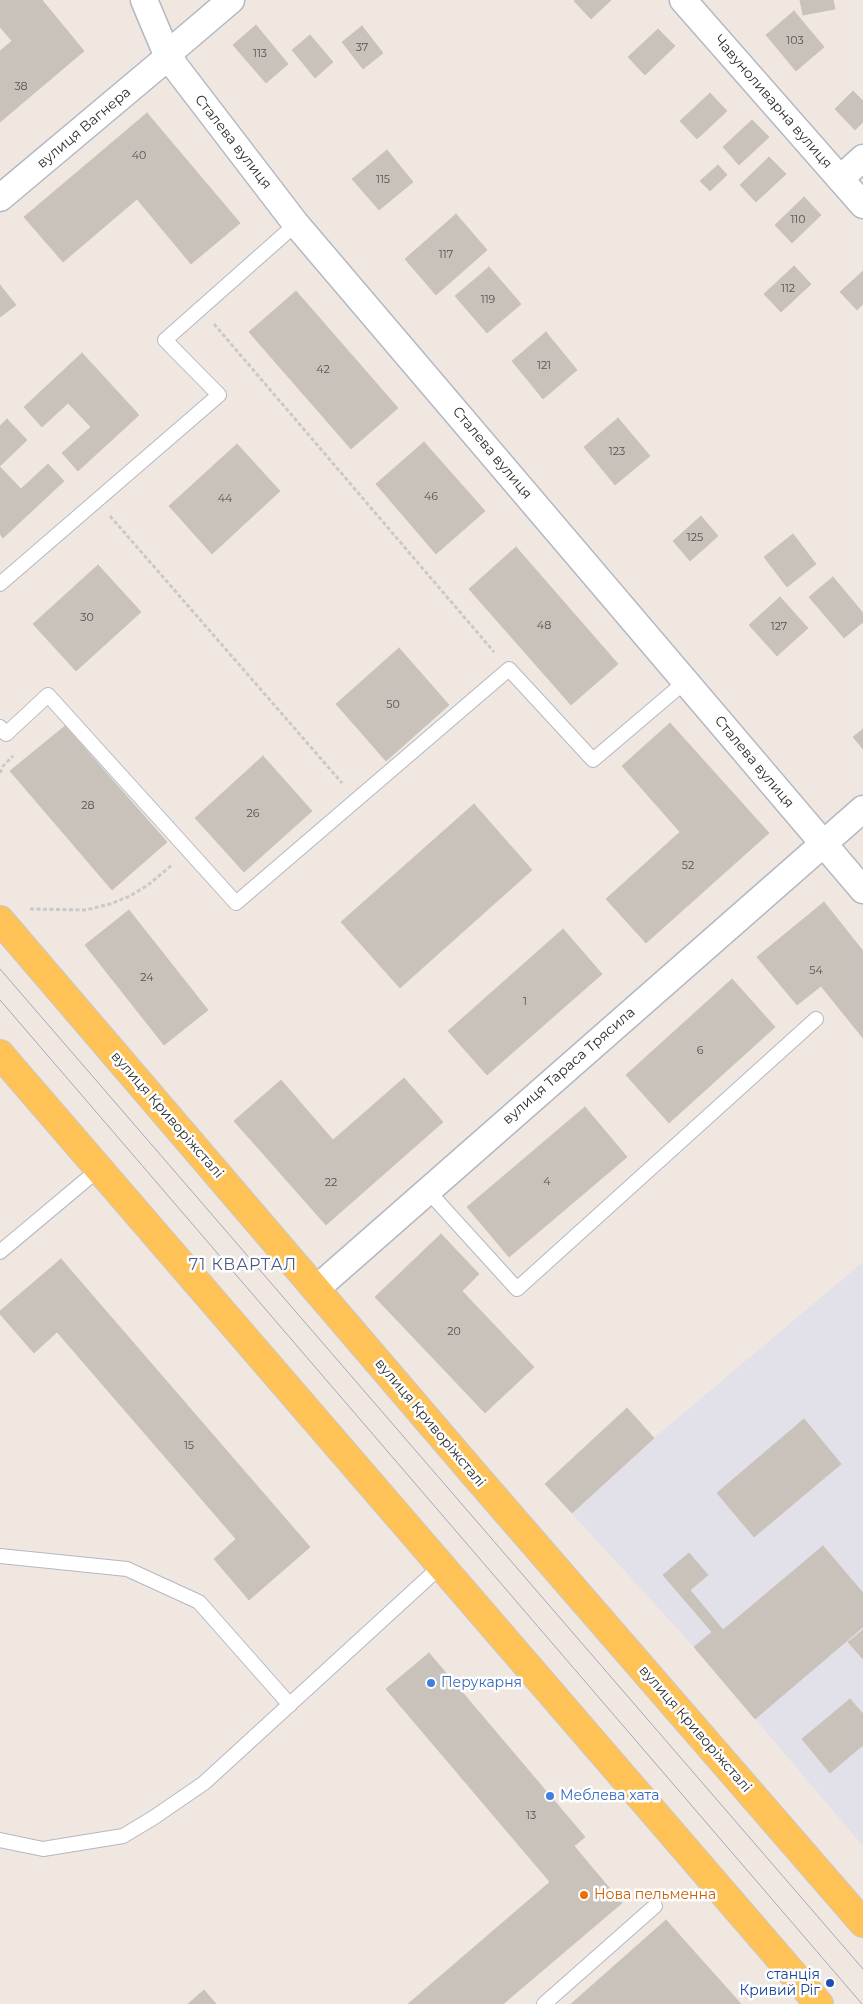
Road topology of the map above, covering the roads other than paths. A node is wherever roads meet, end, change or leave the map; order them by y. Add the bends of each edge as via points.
1 (144, 0) edge
2 (231, 0) edge
3 (683, 0) edge
4 (168, 57) junction
5 (863, 158) edge
6 (840, 178) junction
7 (0, 198) edge
8 (863, 205) edge
9 (296, 224) junction
10 (0, 584) edge
11 (686, 681) junction
12 (0, 727) edge
13 (863, 809) edge
14 (823, 843) junction
15 (863, 890) edge
16 (0, 920) edge
17 (816, 1019) dead end
18 (0, 1054) edge
19 (99, 1169) junction
20 (428, 1190) junction
21 (0, 1252) edge
22 (316, 1289) junction
23 (0, 1556) edge
24 (441, 1566) junction
25 (290, 1705) junction
26 (0, 1840) edge
27 (655, 1906) dead end
28 (863, 1923) edge
29 (544, 2004) edge
30 (820, 2004) edge

1 - 4 street, Сталева вулиця
2 - 4 street, вулиця Вагнера
3 - 6 street, Чавуноливарна вулиця
4 - 7 street, вулиця Вагнера
4 - 9 street, Сталева вулиця
5 - 6 street
6 - 8 street, Чавуноливарна вулиця
9 - 10 lane via 165,340 219,395
9 - 11 street, Сталева вулиця
11 - 12 lane via 593,760 509,669 236,903 48,695 6,734
11 - 14 street, Сталева вулиця
13 - 14 street, вулиця Тараса Трясила
14 - 15 street, Сталева вулиця
14 - 20 street, вулиця Тараса Трясила
16 - 22 main road, вулиця Криворіжсталі
17 - 20 lane via 517,1289
18 - 19 main road
19 - 21 lane
19 - 24 main road
20 - 22 street, вулиця Тараса Трясила
22 - 28 main road, вулиця Криворіжсталі
23 - 25 lane via 127,1568 199,1602
24 - 25 lane
24 - 30 main road
25 - 26 lane via 204,1783 123,1836 43,1848
27 - 29 lane

